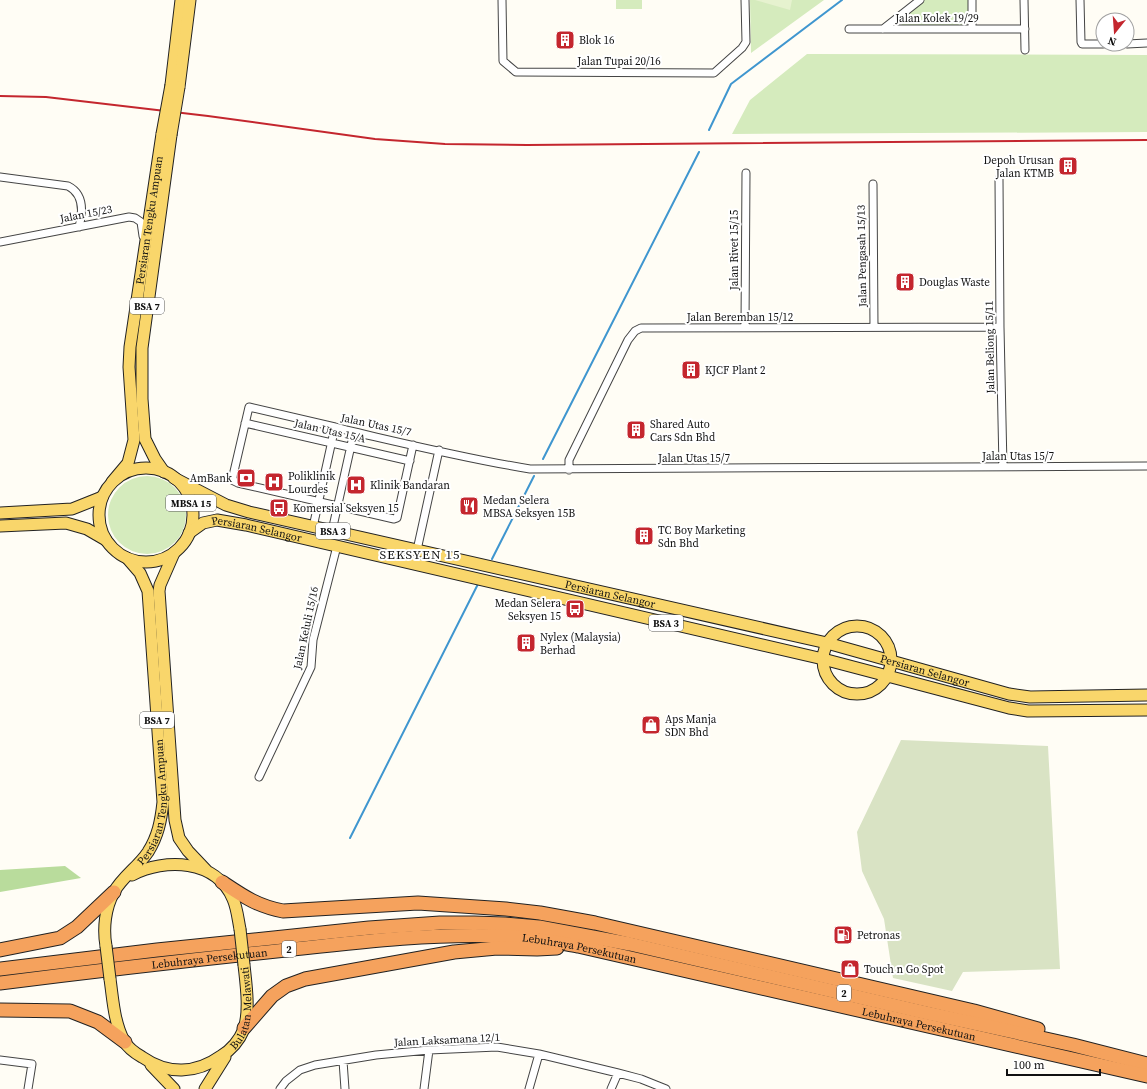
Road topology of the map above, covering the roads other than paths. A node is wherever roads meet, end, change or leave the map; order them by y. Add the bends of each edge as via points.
1 (181, 0) edge
2 (190, 0) edge
3 (502, 0) edge
4 (745, 0) edge
5 (920, 0) edge
6 (972, 0) edge
7 (1024, 0) edge
8 (1080, 0) edge
9 (849, 29) dead end
10 (883, 29) junction
11 (972, 29) junction
12 (1025, 29) junction
13 (1147, 43) edge
14 (1095, 44) edge
15 (1135, 44) edge
16 (1025, 50) dead end
17 (175, 86) junction
18 (167, 134) junction
19 (746, 173) dead end
20 (0, 176) edge
21 (999, 179) dead end
22 (872, 184) dead end
23 (79, 227) junction
24 (0, 242) edge
25 (144, 256) junction
26 (745, 327) junction
27 (874, 327) junction
28 (1000, 327) junction
29 (245, 423) junction
30 (335, 427) junction
31 (354, 432) junction
32 (332, 443) junction
33 (413, 445) junction
34 (351, 447) junction
35 (439, 450) junction
36 (410, 461) junction
37 (1147, 466) edge
38 (1003, 467) junction
39 (569, 470) junction
40 (164, 472) junction
41 (174, 478) junction
42 (112, 482) junction
43 (102, 497) junction
44 (318, 502) junction
45 (338, 506) junction
46 (0, 513) edge
47 (0, 526) edge
48 (312, 527) junction
49 (332, 531) junction
50 (189, 533) junction
51 (106, 540) junction
52 (337, 546) junction
53 (417, 550) junction
54 (174, 553) junction
55 (127, 558) junction
56 (827, 643) junction
57 (823, 659) junction
58 (891, 660) junction
59 (887, 676) junction
60 (1147, 695) edge
61 (1147, 710) edge
62 (259, 777) dead end
63 (206, 870) junction
64 (126, 878) junction
65 (222, 882) junction
66 (114, 892) junction
67 (595, 923) junction
68 (539, 927) junction
69 (578, 946) junction
70 (0, 950) edge
71 (0, 969) edge
72 (0, 983) edge
73 (0, 1010) edge
74 (244, 1028) junction
75 (125, 1042) junction
76 (1073, 1045) junction
77 (230, 1050) junction
78 (429, 1050) junction
79 (539, 1054) junction
80 (0, 1060) edge
81 (343, 1061) junction
82 (149, 1062) junction
83 (1147, 1064) edge
84 (618, 1073) junction
85 (1147, 1076) edge
86 (28, 1089) edge
87 (174, 1089) edge
88 (205, 1089) edge
89 (280, 1089) edge
90 (345, 1089) edge
91 (424, 1089) edge
92 (530, 1089) edge
93 (611, 1089) edge
94 (666, 1089) edge

1 - 17 main road, Persiaran Tengku Ampuan / BSA 7
2 - 17 main road, Persiaran Tengku Ampuan / BSA 7
3 - 4 street, Jalan Tupai 20/16 via 503,61 516,72 714,73 746,42
5 - 10 street
6 - 11 street
7 - 12 street
8 - 14 street via 1080,42
9 - 10 street, Jalan Kolek 19/29
10 - 11 street, Jalan Kolek 19/29
11 - 12 street, Jalan Kolek 19/29
12 - 16 street
13 - 15 street
17 - 18 main road, Persiaran Tengku Ampuan / BSA 7, bridge
18 - 25 main road, Persiaran Tengku Ampuan / BSA 7
18 - 40 main road, Persiaran Tengku Ampuan / BSA 7 via 141,366 145,439
19 - 26 street, Jalan Rivet 15/15
20 - 23 street via 73,188 77,192 82,209
21 - 28 street, Jalan Beliong 15/11
22 - 27 street, Jalan Pengasah 15/13
23 - 24 street, Jalan 15/23
23 - 25 street, Jalan 15/23 via 135,218 141,222
25 - 42 main road, Persiaran Tengku Ampuan / BSA 7 via 130,347 134,440 128,463
26 - 27 street, Jalan Beremban 15/12
26 - 39 street, Jalan Beremban 15/12 via 641,328 635,331 628,340 569,460
27 - 28 street, Jalan Beremban 15/12
28 - 38 street, Jalan Beliong 15/11
29 - 30 street, Jalan Utas 15/7 via 249,407
29 - 32 street, Jalan Utas 15/A
29 - 44 street via 232,480
30 - 31 street, Jalan Utas 15/7
30 - 32 street
31 - 33 street, Jalan Utas 15/7
31 - 34 street
32 - 34 street, Jalan Utas 15/A
32 - 44 street
33 - 35 street, Jalan Utas 15/7
33 - 36 street
34 - 36 street, Jalan Utas 15/A
34 - 45 street
35 - 39 street, Jalan Utas 15/7 via 530,469
35 - 53 street
36 - 45 street via 397,518
37 - 38 street, Jalan Utas 15/7
38 - 39 street, Jalan Utas 15/7
40 - 41 main road, MBSA 15
40 - 42 main road, MBSA 15 via 153,469 131,471
41 - 48 main road, Persiaran Selangor / BSA 3 via 226,505
41 - 50 main road, MBSA 15 via 189,498 192,509
42 - 43 main road, MBSA 15
43 - 46 main road via 72,510
43 - 51 main road, MBSA 15 via 99,519
44 - 45 street
44 - 48 street
45 - 49 street
47 - 51 main road via 66,523 87,529
48 - 49 main road, Persiaran Selangor / BSA 3
49 - 53 main road, Persiaran Selangor / BSA 3
50 - 52 main road, Persiaran Selangor / BSA 3 via 203,523 217,520
50 - 54 main road, MBSA 15
51 - 55 main road, MBSA 15 via 115,551
52 - 57 main road, Persiaran Selangor / BSA 3
52 - 62 street, Jalan Keluli 15/16 via 313,640 311,667
53 - 56 main road, Persiaran Selangor / BSA 3
54 - 55 main road, MBSA 15 via 159,560 143,562
54 - 63 main road, Persiaran Tengku Ampuan / BSA 7 via 159,591 175,820 179,838
55 - 64 main road, Persiaran Tengku Ampuan / BSA 7 via 140,574 148,591 163,802 161,823 156,838
56 - 57 main road
56 - 58 main road, Persiaran Selangor / BSA 3
56 - 58 main road via 834,634 844,628 866,627 884,639 890,649
57 - 59 main road, Persiaran Selangor / BSA 3
57 - 59 main road via 825,671 831,681 850,693 872,690
58 - 59 main road
58 - 60 main road, Persiaran Selangor / BSA 3 via 1020,696
59 - 61 main road, Persiaran Selangor / BSA 3 via 1028,711
63 - 64 main road, Bulatan Melawati via 180,864 164,864 143,869
63 - 65 main road, Bulatan Melawati
64 - 66 main road, Bulatan Melawati
65 - 67 highway via 248,900 283,911 418,903 540,913
65 - 74 main road, Bulatan Melawati, bridge via 232,898 240,928 247,1000
66 - 70 highway via 77,927 60,938
66 - 75 main road, Bulatan Melawati, bridge via 108,906 104,937 114,1013
67 - 68 highway via 560,923
67 - 76 highway via 974,1010 1063,1036
68 - 71 highway, Lebuhraya Persekutuan / 2 via 474,923 415,924
68 - 76 highway, Lebuhraya Persekutuan / 2 via 630,944
69 - 72 highway, Lebuhraya Persekutuan / 2 via 505,936 417,937 158,963
69 - 74 highway via 454,952 305,979 286,986 272,996
69 - 85 highway, Lebuhraya Persekutuan / 2
73 - 75 highway via 70,1011 98,1022
74 - 77 main road, Bulatan Melawati
75 - 82 main road, Bulatan Melawati
76 - 83 highway, Lebuhraya Persekutuan / 2
77 - 82 main road, Bulatan Melawati via 210,1064 189,1070 169,1070
77 - 88 main road
78 - 79 street, Jalan Laksamana 12/1 via 497,1047
78 - 81 street, Jalan Laksamana 12/1
78 - 91 street
79 - 84 street, Jalan Laksamana 12/1
79 - 92 street
80 - 86 street via 32,1064
81 - 89 street, Jalan Laksamana 12/1 via 300,1070
81 - 90 street
82 - 87 main road
84 - 93 street
84 - 94 street, Jalan Laksamana 12/1

